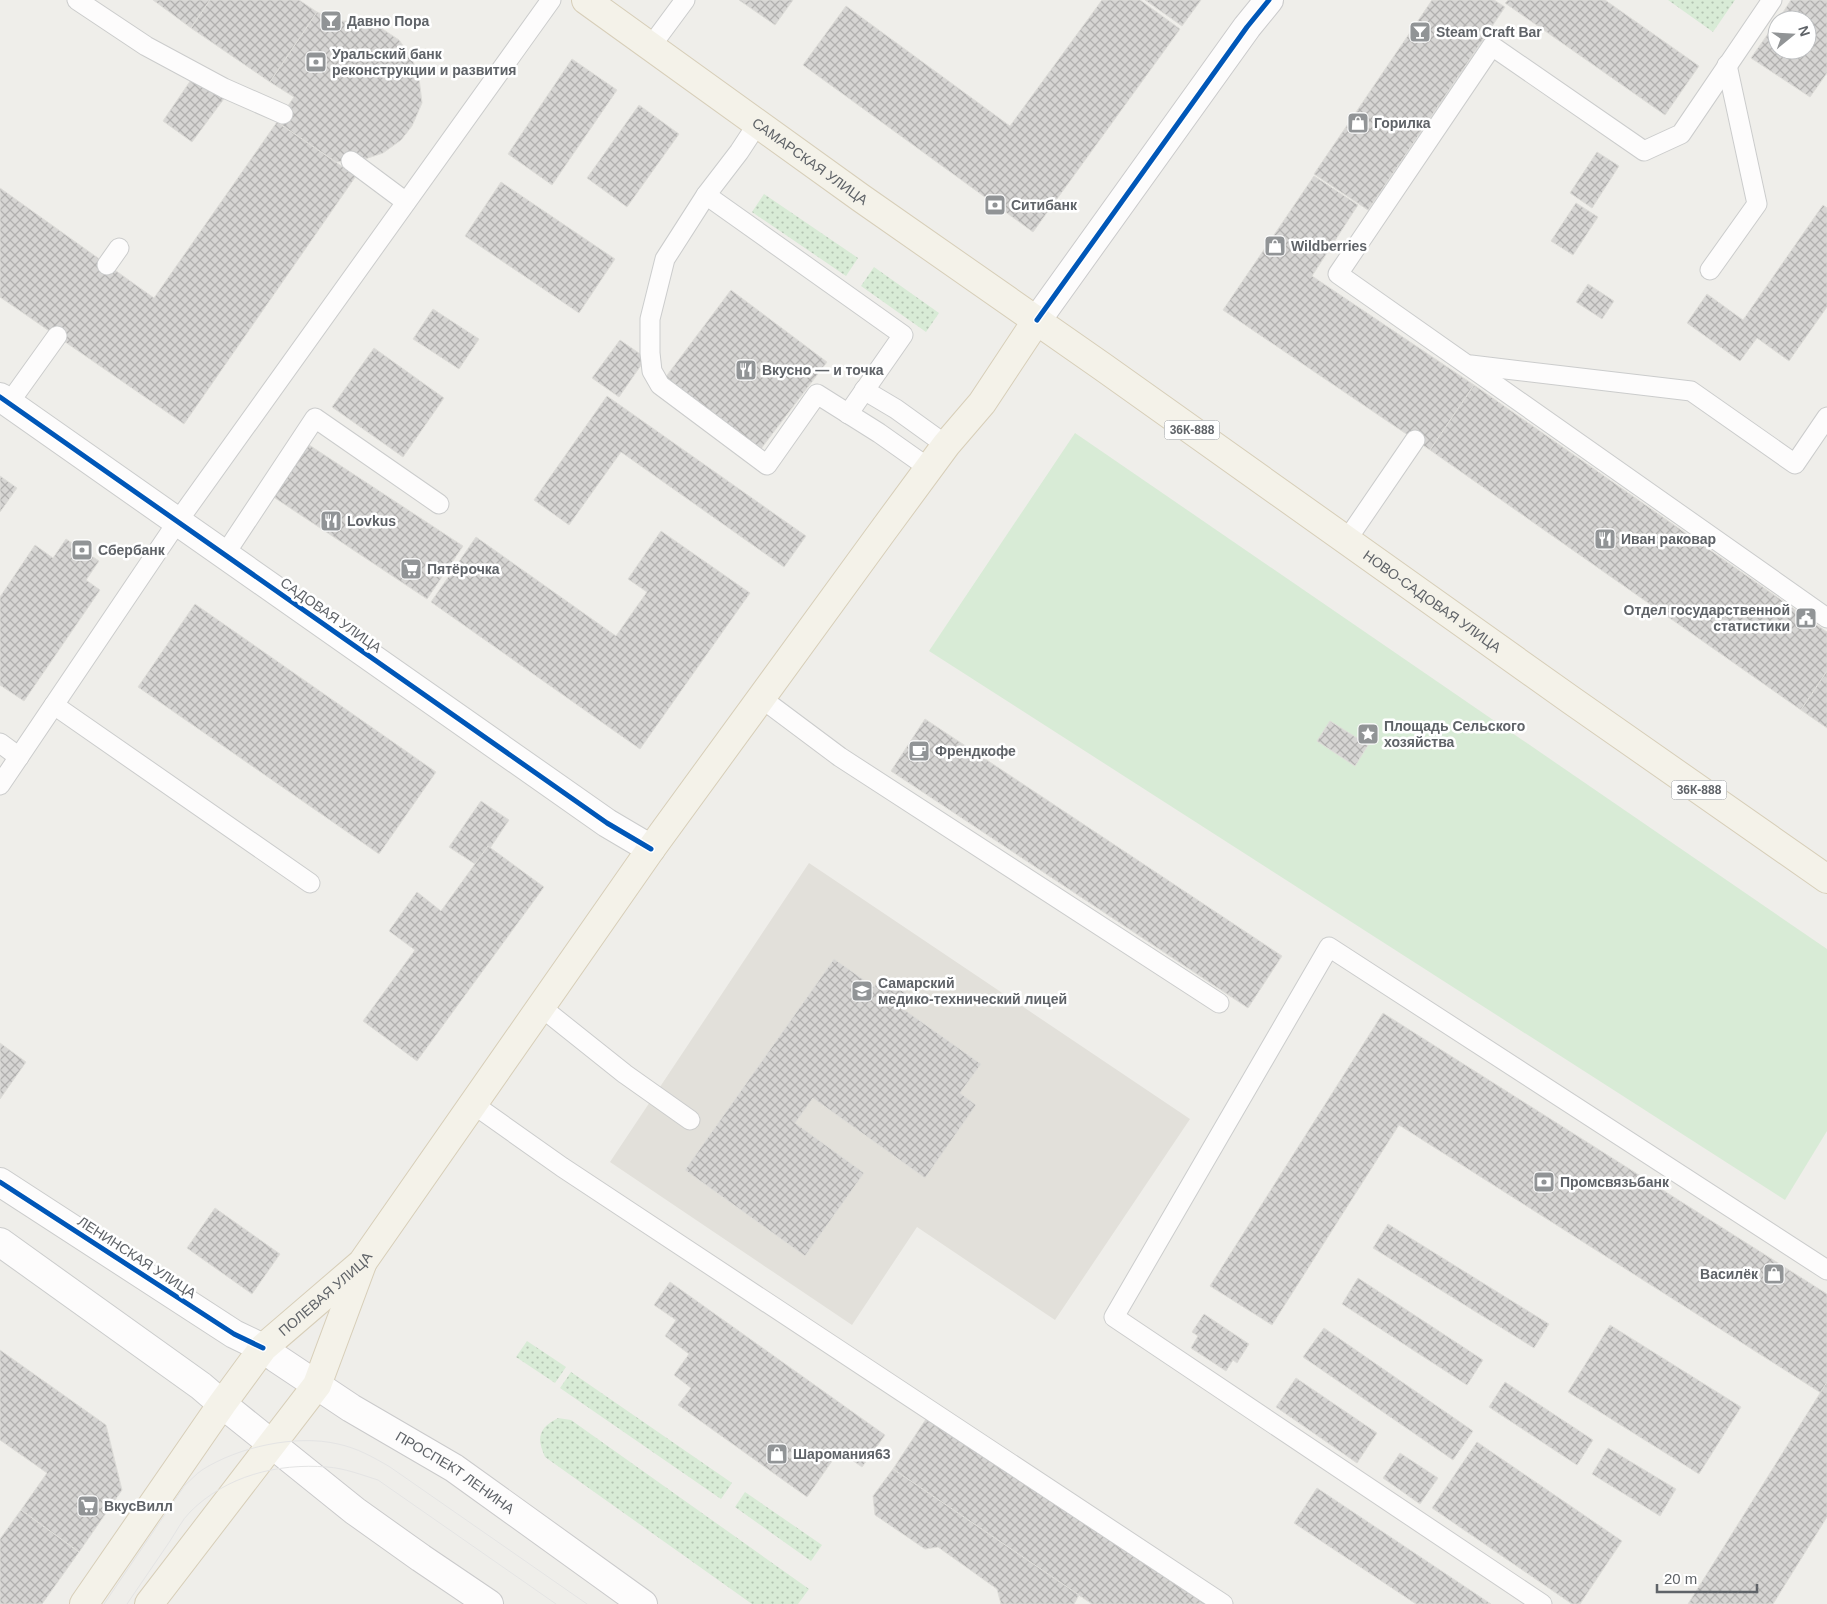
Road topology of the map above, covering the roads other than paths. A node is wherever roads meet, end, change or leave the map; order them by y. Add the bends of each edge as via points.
1 (77, 0) edge
2 (551, 0) edge
3 (586, 0) edge
4 (685, 0) edge
5 (1269, 0) edge
6 (1772, 0) edge
7 (652, 46) junction
8 (1728, 65) junction
9 (283, 114) dead end
10 (758, 123) junction
11 (352, 161) dead end
12 (706, 195) junction
13 (406, 202) junction
14 (119, 248) dead end
15 (107, 265) dead end
16 (1710, 270) dead end
17 (1037, 320) junction
18 (57, 336) dead end
19 (1464, 370) junction
20 (864, 390) junction
21 (4, 400) edge
22 (848, 414) junction
23 (1827, 417) edge
24 (1416, 440) dead end
25 (946, 446) junction
26 (930, 468) junction
27 (439, 504) dead end
28 (178, 521) junction
29 (1346, 541) junction
30 (225, 554) junction
31 (1827, 618) edge
32 (760, 698) junction
33 (54, 705) junction
34 (0, 743) edge
35 (19, 757) junction
36 (0, 785) edge
37 (651, 850) junction
38 (1827, 879) edge
39 (310, 883) dead end
40 (1219, 1003) dead end
41 (541, 1007) junction
42 (473, 1104) junction
43 (690, 1120) dead end
44 (0, 1182) edge
45 (0, 1242) edge
46 (362, 1263) junction
47 (1827, 1270) edge
48 (263, 1348) junction
49 (317, 1385) junction
50 (222, 1404) junction
51 (271, 1445) junction
52 (84, 1604) edge
53 (149, 1604) edge
54 (489, 1604) edge
55 (643, 1604) edge
56 (1223, 1604) edge
57 (1542, 1604) edge

1 - 9 lane via 146,46 224,88
2 - 13 lane
3 - 7 main road, САМАРСКАЯ УЛИЦА
4 - 7 lane
5 - 17 street via 1247,26
6 - 8 lane
7 - 10 main road, САМАРСКАЯ УЛИЦА
8 - 16 lane via 1758,204
8 - 19 lane via 1681,134 1644,151 1492,46 1338,274
10 - 12 lane
10 - 17 main road, САМАРСКАЯ УЛИЦА
11 - 13 lane
12 - 20 lane via 903,335
12 - 22 lane via 665,259 650,319 652,371 660,386 767,466 817,394
13 - 28 lane
14 - 15 lane
17 - 25 main road via 982,403
17 - 29 main road, НОВО-САДОВАЯ УЛИЦА / 36К-888
18 - 21 lane
19 - 23 lane via 1691,391 1795,464
19 - 31 lane
20 - 22 lane
20 - 25 lane
21 - 28 street, САДОВАЯ УЛИЦА
22 - 26 lane
24 - 29 lane
25 - 26 main road
26 - 32 main road
27 - 30 lane via 315,418
28 - 30 street, САДОВАЯ УЛИЦА
28 - 33 lane
29 - 38 main road, НОВО-САДОВАЯ УЛИЦА / 36К-888
30 - 37 street, САДОВАЯ УЛИЦА via 607,823
32 - 37 main road
32 - 40 lane via 840,757
33 - 35 lane
33 - 39 lane
34 - 35 lane
35 - 36 lane
37 - 41 main road
41 - 42 main road
41 - 43 lane via 625,1074
42 - 46 main road
42 - 56 lane via 562,1167
44 - 48 street, ЛЕНИНСКАЯ УЛИЦА via 234,1334
45 - 50 street
46 - 48 main road, ПОЛЕВАЯ УЛИЦА
46 - 49 main road, ПОЛЕВАЯ УЛИЦА
47 - 57 lane via 1329,947 1114,1317
48 - 49 street, ПРОСПЕКТ ЛЕНИНА
48 - 50 main road, ПОЛЕВАЯ УЛИЦА
49 - 51 main road, ПОЛЕВАЯ УЛИЦА
49 - 55 street, ПРОСПЕКТ ЛЕНИНА via 454,1468
50 - 51 street
50 - 52 main road, ПОЛЕВАЯ УЛИЦА
51 - 53 main road, ПОЛЕВАЯ УЛИЦА
51 - 54 street via 355,1511

